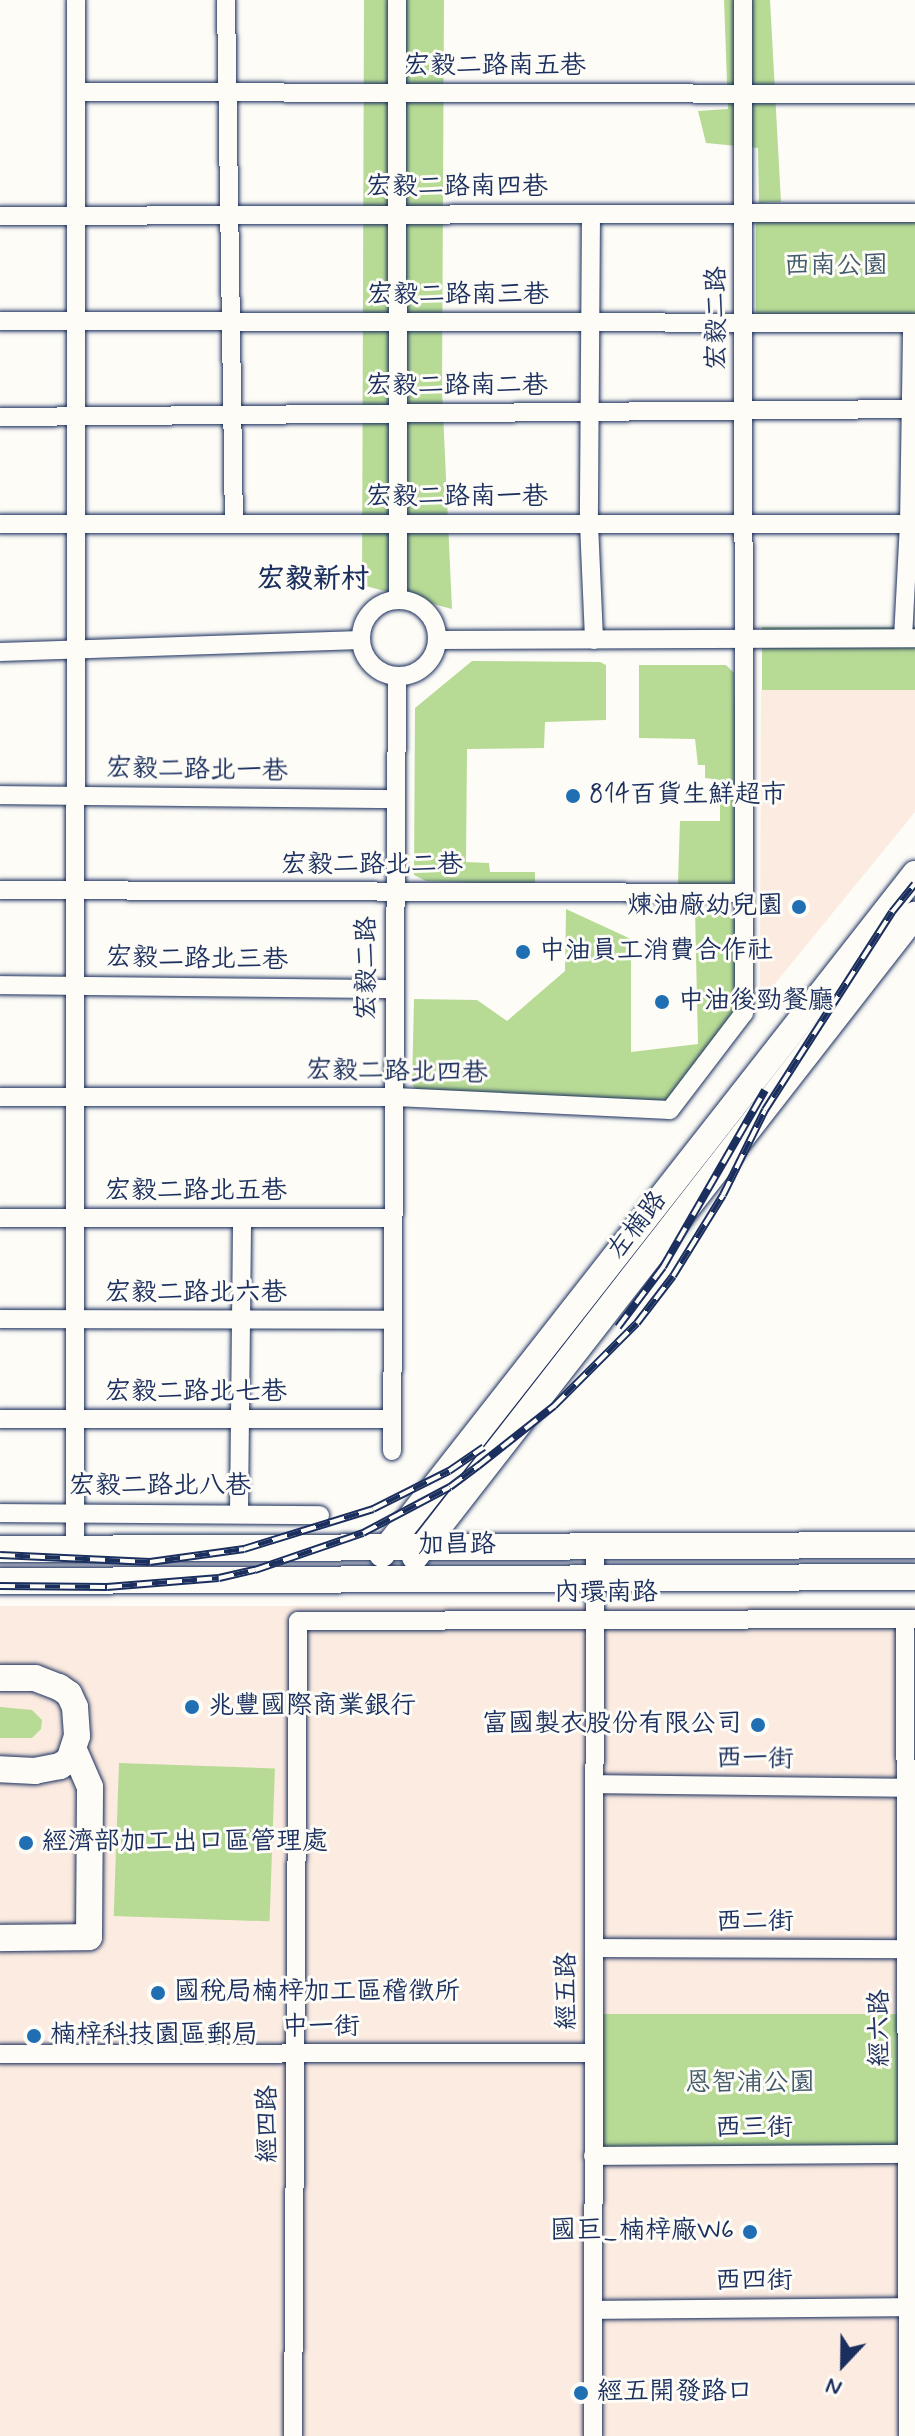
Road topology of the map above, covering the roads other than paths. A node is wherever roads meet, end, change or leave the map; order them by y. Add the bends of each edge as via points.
1 (76, 0) edge
2 (226, 0) edge
3 (397, 0) edge
4 (743, 0) edge
5 (76, 92) junction
6 (227, 92) junction
7 (397, 93) junction
8 (743, 94) junction
9 (915, 94) edge
10 (743, 213) junction
11 (915, 213) edge
12 (396, 214) junction
13 (591, 214) junction
14 (229, 215) junction
15 (0, 216) edge
16 (76, 216) junction
17 (0, 321) edge
18 (76, 322) junction
19 (231, 322) junction
20 (396, 322) junction
21 (590, 323) junction
22 (743, 323) junction
23 (913, 323) edge
24 (912, 409) edge
25 (744, 411) junction
26 (590, 412) junction
27 (395, 414) junction
28 (233, 415) junction
29 (76, 416) junction
30 (0, 417) edge
31 (0, 524) edge
32 (76, 524) junction
33 (234, 524) junction
34 (395, 524) junction
35 (589, 524) junction
36 (744, 524) junction
37 (912, 524) edge
38 (398, 600) junction
39 (743, 637) junction
40 (909, 638) edge
41 (361, 640) junction
42 (437, 640) junction
43 (594, 640) junction
44 (0, 652) edge
45 (76, 652) junction
46 (397, 676) junction
47 (0, 795) edge
48 (75, 795) junction
49 (394, 799) junction
50 (915, 874) edge
51 (0, 890) edge
52 (75, 890) junction
53 (394, 892) junction
54 (744, 893) junction
55 (915, 915) edge
56 (77, 984) junction
57 (0, 985) edge
58 (393, 989) junction
59 (744, 1013) joint
60 (0, 1097) edge
61 (75, 1097) junction
62 (395, 1097) junction
63 (0, 1218) edge
64 (75, 1218) junction
65 (242, 1218) junction
66 (392, 1218) junction
67 (0, 1319) edge
68 (75, 1319) junction
69 (241, 1320) junction
70 (392, 1320) junction
71 (0, 1419) edge
72 (75, 1419) junction
73 (240, 1419) junction
74 (392, 1419) junction
75 (392, 1451) dead end
76 (239, 1512) junction
77 (0, 1513) edge
78 (75, 1513) junction
79 (320, 1515) dead end
80 (915, 1545) edge
81 (388, 1546) junction
82 (595, 1546) junction
83 (422, 1547) junction
84 (0, 1549) edge
85 (75, 1549) junction
86 (915, 1577) edge
87 (594, 1579) junction
88 (363, 1580) junction
89 (400, 1580) junction
90 (0, 1581) edge
91 (910, 1619) edge
92 (594, 1620) junction
93 (298, 1621) joint
94 (0, 1678) edge
95 (74, 1750) junction
96 (0, 1769) edge
97 (594, 1784) junction
98 (910, 1788) edge
99 (0, 1938) edge
100 (594, 1948) junction
101 (911, 1949) edge
102 (594, 2053) junction
103 (0, 2054) edge
104 (295, 2054) junction
105 (911, 2154) edge
106 (593, 2156) junction
107 (911, 2307) edge
108 (593, 2310) junction
109 (293, 2436) edge
110 (593, 2436) edge
111 (908, 2436) edge

1 - 5 street
2 - 6 street
3 - 7 street
4 - 8 street, 宏毅二路
5 - 6 street, 宏毅二路南五巷
5 - 16 street
6 - 7 street, 宏毅二路南五巷
6 - 14 street
7 - 8 street, 宏毅二路南五巷
7 - 12 street
8 - 9 street, 宏毅二路南五巷
8 - 10 street, 宏毅二路
10 - 11 street, 宏毅二路南四巷
10 - 13 street, 宏毅二路南四巷
10 - 22 street, 宏毅二路
12 - 13 street, 宏毅二路南四巷
12 - 14 street, 宏毅二路南四巷
12 - 20 street
13 - 21 street
14 - 16 street, 宏毅二路南四巷
14 - 19 street
15 - 16 street, 宏毅二路南四巷
16 - 18 street
17 - 18 street, 宏毅二路南三巷
18 - 19 street, 宏毅二路南三巷
18 - 29 street
19 - 20 street, 宏毅二路南三巷
19 - 28 street
20 - 21 street, 宏毅二路南三巷
20 - 27 street
21 - 22 street, 宏毅二路南三巷
21 - 26 street
22 - 23 street, 宏毅二路南三巷
22 - 25 street, 宏毅二路
23 - 24 street
24 - 25 street, 宏毅二路南二巷
24 - 37 street
25 - 26 street, 宏毅二路南二巷
25 - 36 street, 宏毅二路
26 - 27 street, 宏毅二路南二巷
26 - 35 street
27 - 28 street, 宏毅二路南二巷
27 - 34 street
28 - 29 street, 宏毅二路南二巷
28 - 33 street
29 - 30 street, 宏毅二路南二巷
29 - 32 street
31 - 32 street, 宏毅二路南一巷
32 - 33 street, 宏毅二路南一巷
32 - 45 street
33 - 34 street, 宏毅二路南一巷
34 - 35 street, 宏毅二路南一巷
34 - 38 street
35 - 36 street, 宏毅二路南一巷
35 - 43 street
36 - 37 street, 宏毅二路南一巷
36 - 39 street, 宏毅二路
37 - 40 street
38 - 41 street via 375,608
38 - 42 street via 421,607 436,627
39 - 40 street
39 - 43 street
39 - 54 street, 宏毅二路
41 - 45 street
41 - 46 street via 370,663
42 - 43 street
42 - 46 street via 428,663
44 - 45 street
45 - 48 street
46 - 49 street, 宏毅二路
47 - 48 street, 宏毅二路北一巷
48 - 49 street, 宏毅二路北一巷
48 - 52 street
49 - 53 street, 宏毅二路
50 - 81 street, 左楠路
51 - 52 street, 宏毅二路北二巷
52 - 53 street, 宏毅二路北二巷
52 - 56 street
53 - 54 street, 宏毅二路北二巷
53 - 58 street, 宏毅二路
54 - 59 street, 宏毅二路
55 - 83 street, 左楠路
56 - 57 street, 宏毅二路北三巷
56 - 58 street, 宏毅二路北三巷
56 - 61 street
58 - 62 street, 宏毅二路
59 - 62 street, 宏毅二路北四巷 via 670,1110
60 - 61 street, 宏毅二路北四巷
61 - 62 street, 宏毅二路北四巷
61 - 64 street
62 - 66 street, 宏毅二路
63 - 64 street, 宏毅二路北五巷
64 - 65 street, 宏毅二路北五巷
64 - 68 street
65 - 66 street, 宏毅二路北五巷
65 - 69 street
66 - 70 street, 宏毅二路
67 - 68 street, 宏毅二路北六巷
68 - 69 street, 宏毅二路北六巷
68 - 72 street
69 - 70 street, 宏毅二路北六巷
69 - 73 street
70 - 74 street, 宏毅二路
71 - 72 street, 宏毅二路北七巷
72 - 73 street, 宏毅二路北七巷
72 - 78 street
73 - 74 street, 宏毅二路北七巷
73 - 76 street
74 - 75 street, 宏毅二路
76 - 78 street, 宏毅二路北八巷
76 - 79 street, 宏毅二路北八巷
77 - 78 street, 宏毅二路北八巷
78 - 85 street
80 - 82 street, 加昌路
81 - 83 street, 加昌路
81 - 85 street, 加昌路
81 - 88 street, 左楠路
82 - 83 street, 加昌路
82 - 87 street, 經五路
83 - 89 street, 左楠路
84 - 85 street, 加昌路
86 - 87 street, 加昌路
87 - 89 street, 加昌路
87 - 92 street, 經五路
88 - 89 street, 加昌路
88 - 90 street, 加昌路
91 - 92 street, 內環南路
91 - 98 street, 經六路
92 - 93 street, 內環南路
92 - 97 street, 經五路
93 - 104 street, 經四路
94 - 95 street via 35,1678 69,1694 75,1707
95 - 96 street via 69,1760 48,1770
95 - 99 street via 90,1787 89,1937
97 - 98 street, 西一街
97 - 100 street, 經五路
98 - 101 street, 經六路
100 - 101 street, 西二街
100 - 102 street, 經五路
101 - 105 street, 經六路
102 - 104 street, 中一街
102 - 106 street, 經五路
103 - 104 street, 中一街
104 - 109 street, 經四路
105 - 106 street, 西三街
105 - 107 street, 經六路
106 - 108 street, 經五路
107 - 108 street, 西四街
107 - 111 street, 經六路
108 - 110 street, 經五路

